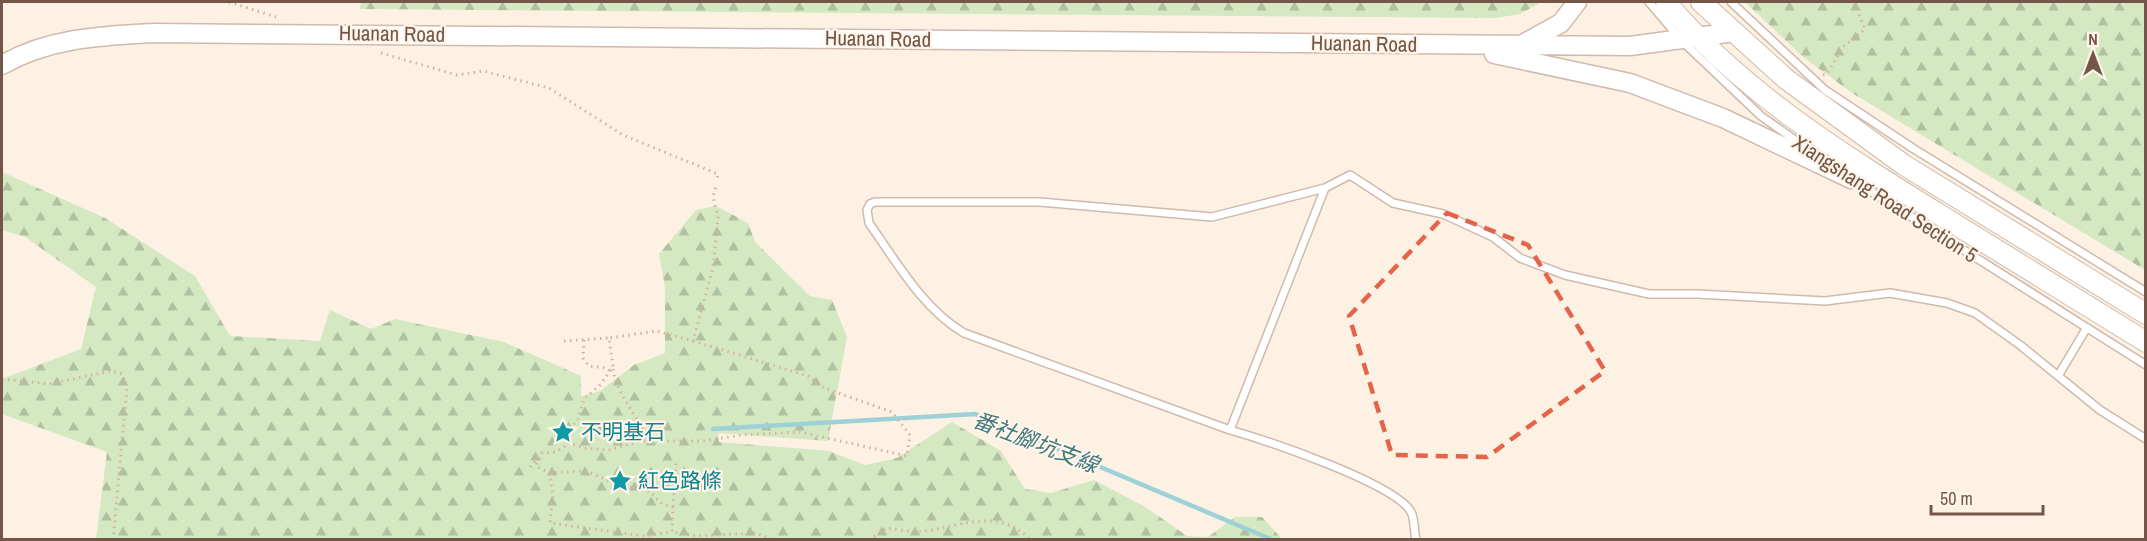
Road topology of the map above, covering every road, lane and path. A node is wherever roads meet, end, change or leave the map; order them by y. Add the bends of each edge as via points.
1 (1577, 2) edge
2 (1649, 2) edge
3 (1666, 2) edge
4 (1701, 2) edge
5 (1731, 2) edge
6 (1854, 2) edge
7 (1759, 28) junction
8 (1742, 31) junction
9 (1691, 40) junction
10 (1430, 45) junction
11 (1520, 46) junction
12 (2, 65) edge
13 (483, 71) dead end
14 (1810, 76) junction
15 (597, 118) junction
16 (592, 122) dead end
17 (1851, 179) junction
18 (717, 180) dead end
19 (716, 186) dead end
20 (1325, 188) junction
21 (2145, 292) edge
22 (2145, 314) edge
23 (2086, 328) junction
24 (609, 338) junction
25 (584, 340) junction
26 (564, 341) dead end
27 (693, 341) junction
28 (2145, 342) edge
29 (2145, 365) edge
30 (613, 367) junction
31 (610, 371) junction
32 (2058, 376) junction
33 (2, 379) edge
34 (1230, 430) junction
35 (2145, 439) edge
36 (648, 442) junction
37 (565, 446) dead end
38 (538, 458) junction
39 (676, 463) dead end
40 (530, 467) dead end
41 (549, 473) junction
42 (673, 507) junction
43 (672, 531) junction
44 (113, 540) edge
45 (774, 540) edge
46 (869, 540) edge
47 (1030, 540) edge
48 (1416, 540) edge

1 - 11 street via 1561,23
2 - 9 lane, Xiangshang Road Section 5
3 - 9 main road, Xiangshang Road Section 5
4 - 8 main road, Xiangshang Road Section 5
5 - 7 lane
6 - 14 path via 1865,28 1843,47 1827,74
7 - 8 lane, Huanan Road
7 - 14 lane
8 - 9 street, Huanan Road
8 - 22 main road, Xiangshang Road Section 5 via 1786,79 1904,165
9 - 11 street, Huanan Road via 1630,46
9 - 17 lane, Xiangshang Road Section 5 via 1761,116
9 - 28 main road, Xiangshang Road Section 5 via 1770,104
10 - 11 street, Huanan Road
10 - 12 street, Huanan Road via 153,33 82,37 19,55
10 - 17 street via 1523,59 1630,83 1723,118
13 - 15 path via 549,88
14 - 21 lane via 1914,149
15 - 16 path
15 - 18 path via 650,148 718,174
17 - 23 lane, Xiangshang Road Section 5
19 - 27 path via 713,197 718,218 713,268
20 - 32 lane via 1350,175 1393,203 1443,214 1493,237 1520,258 1564,275 1649,294 1825,301 1890,292 1947,303 1975,313
20 - 34 lane
20 - 34 lane via 1212,218 1040,202 875,202 867,210 869,223 903,270 938,315 950,324 986,341
23 - 29 lane, Xiangshang Road Section 5
23 - 32 lane
24 - 25 path
24 - 27 path via 657,331
24 - 30 path
25 - 26 path
25 - 31 path via 583,358 589,366
27 - 36 path via 808,376 824,388 892,412 910,435 907,456 800,432
30 - 31 path
30 - 36 path via 615,386 643,425
31 - 36 path via 584,399 565,441 584,448 609,450
32 - 35 lane
33 - 44 path via 49,384 118,371 127,381
34 - 48 lane via 1298,451 1394,495 1411,512
37 - 38 path
38 - 40 path
38 - 41 path via 536,466
39 - 42 path
41 - 42 path via 586,471 649,492 662,504
41 - 43 path via 553,494 550,523 644,536
42 - 43 path
43 - 45 path via 696,536 756,532
46 - 47 path via 887,528 923,532 989,519 1014,527

